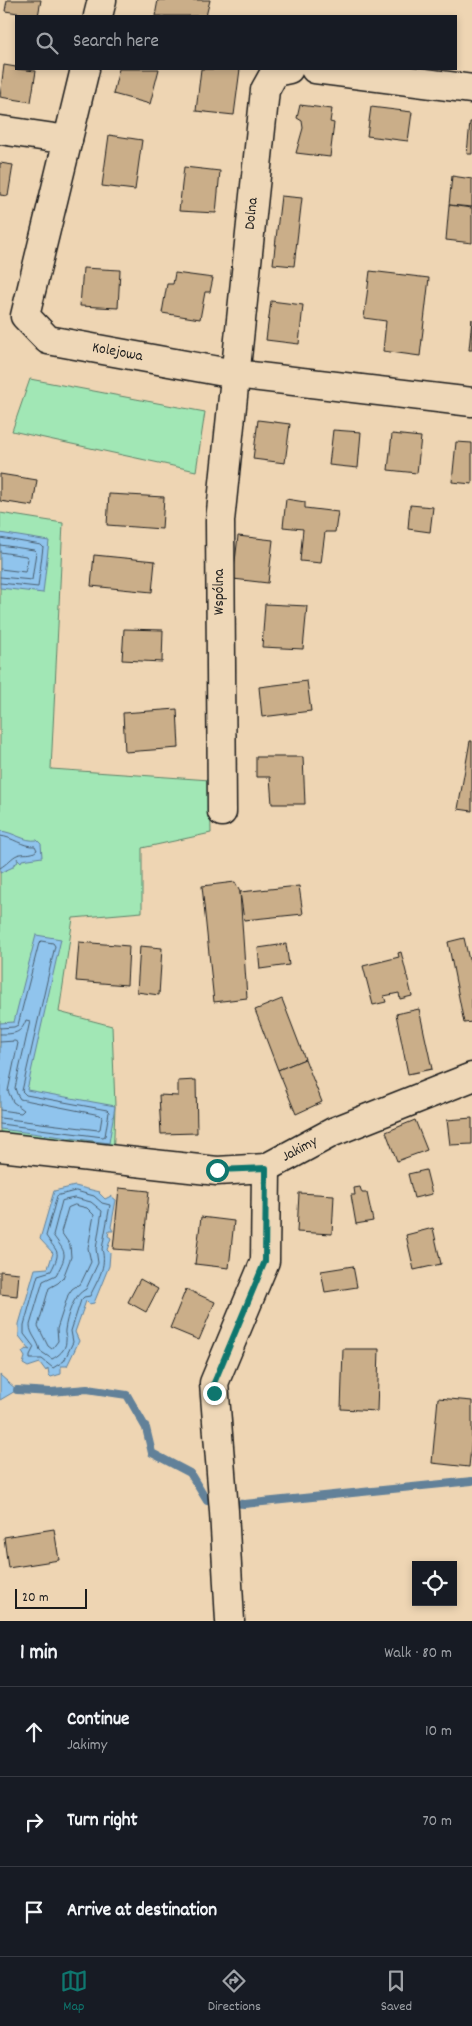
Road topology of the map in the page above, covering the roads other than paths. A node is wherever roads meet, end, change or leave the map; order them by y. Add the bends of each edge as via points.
1 (102, 0) edge
2 (98, 15) edge
3 (85, 70) edge
4 (284, 70) edge
5 (323, 70) edge
6 (472, 89) edge
7 (0, 130) edge
8 (68, 140) junction
9 (235, 374) junction
10 (472, 402) edge
11 (222, 812) dead end
12 (472, 1078) edge
13 (0, 1147) edge
14 (266, 1168) junction
15 (230, 1621) edge

1 - 2 street
3 - 8 street, Kolejowa
4 - 9 street, Dolna via 275,72 265,90
5 - 6 street
7 - 8 street
8 - 9 street, Kolejowa via 25,316 48,340
9 - 10 street, Kolejowa
9 - 11 street, Wspólna via 220,521
12 - 14 street, Jakimy via 332,1132
13 - 14 street, Jakimy via 217,1170
14 - 15 street via 265,1261 214,1383

